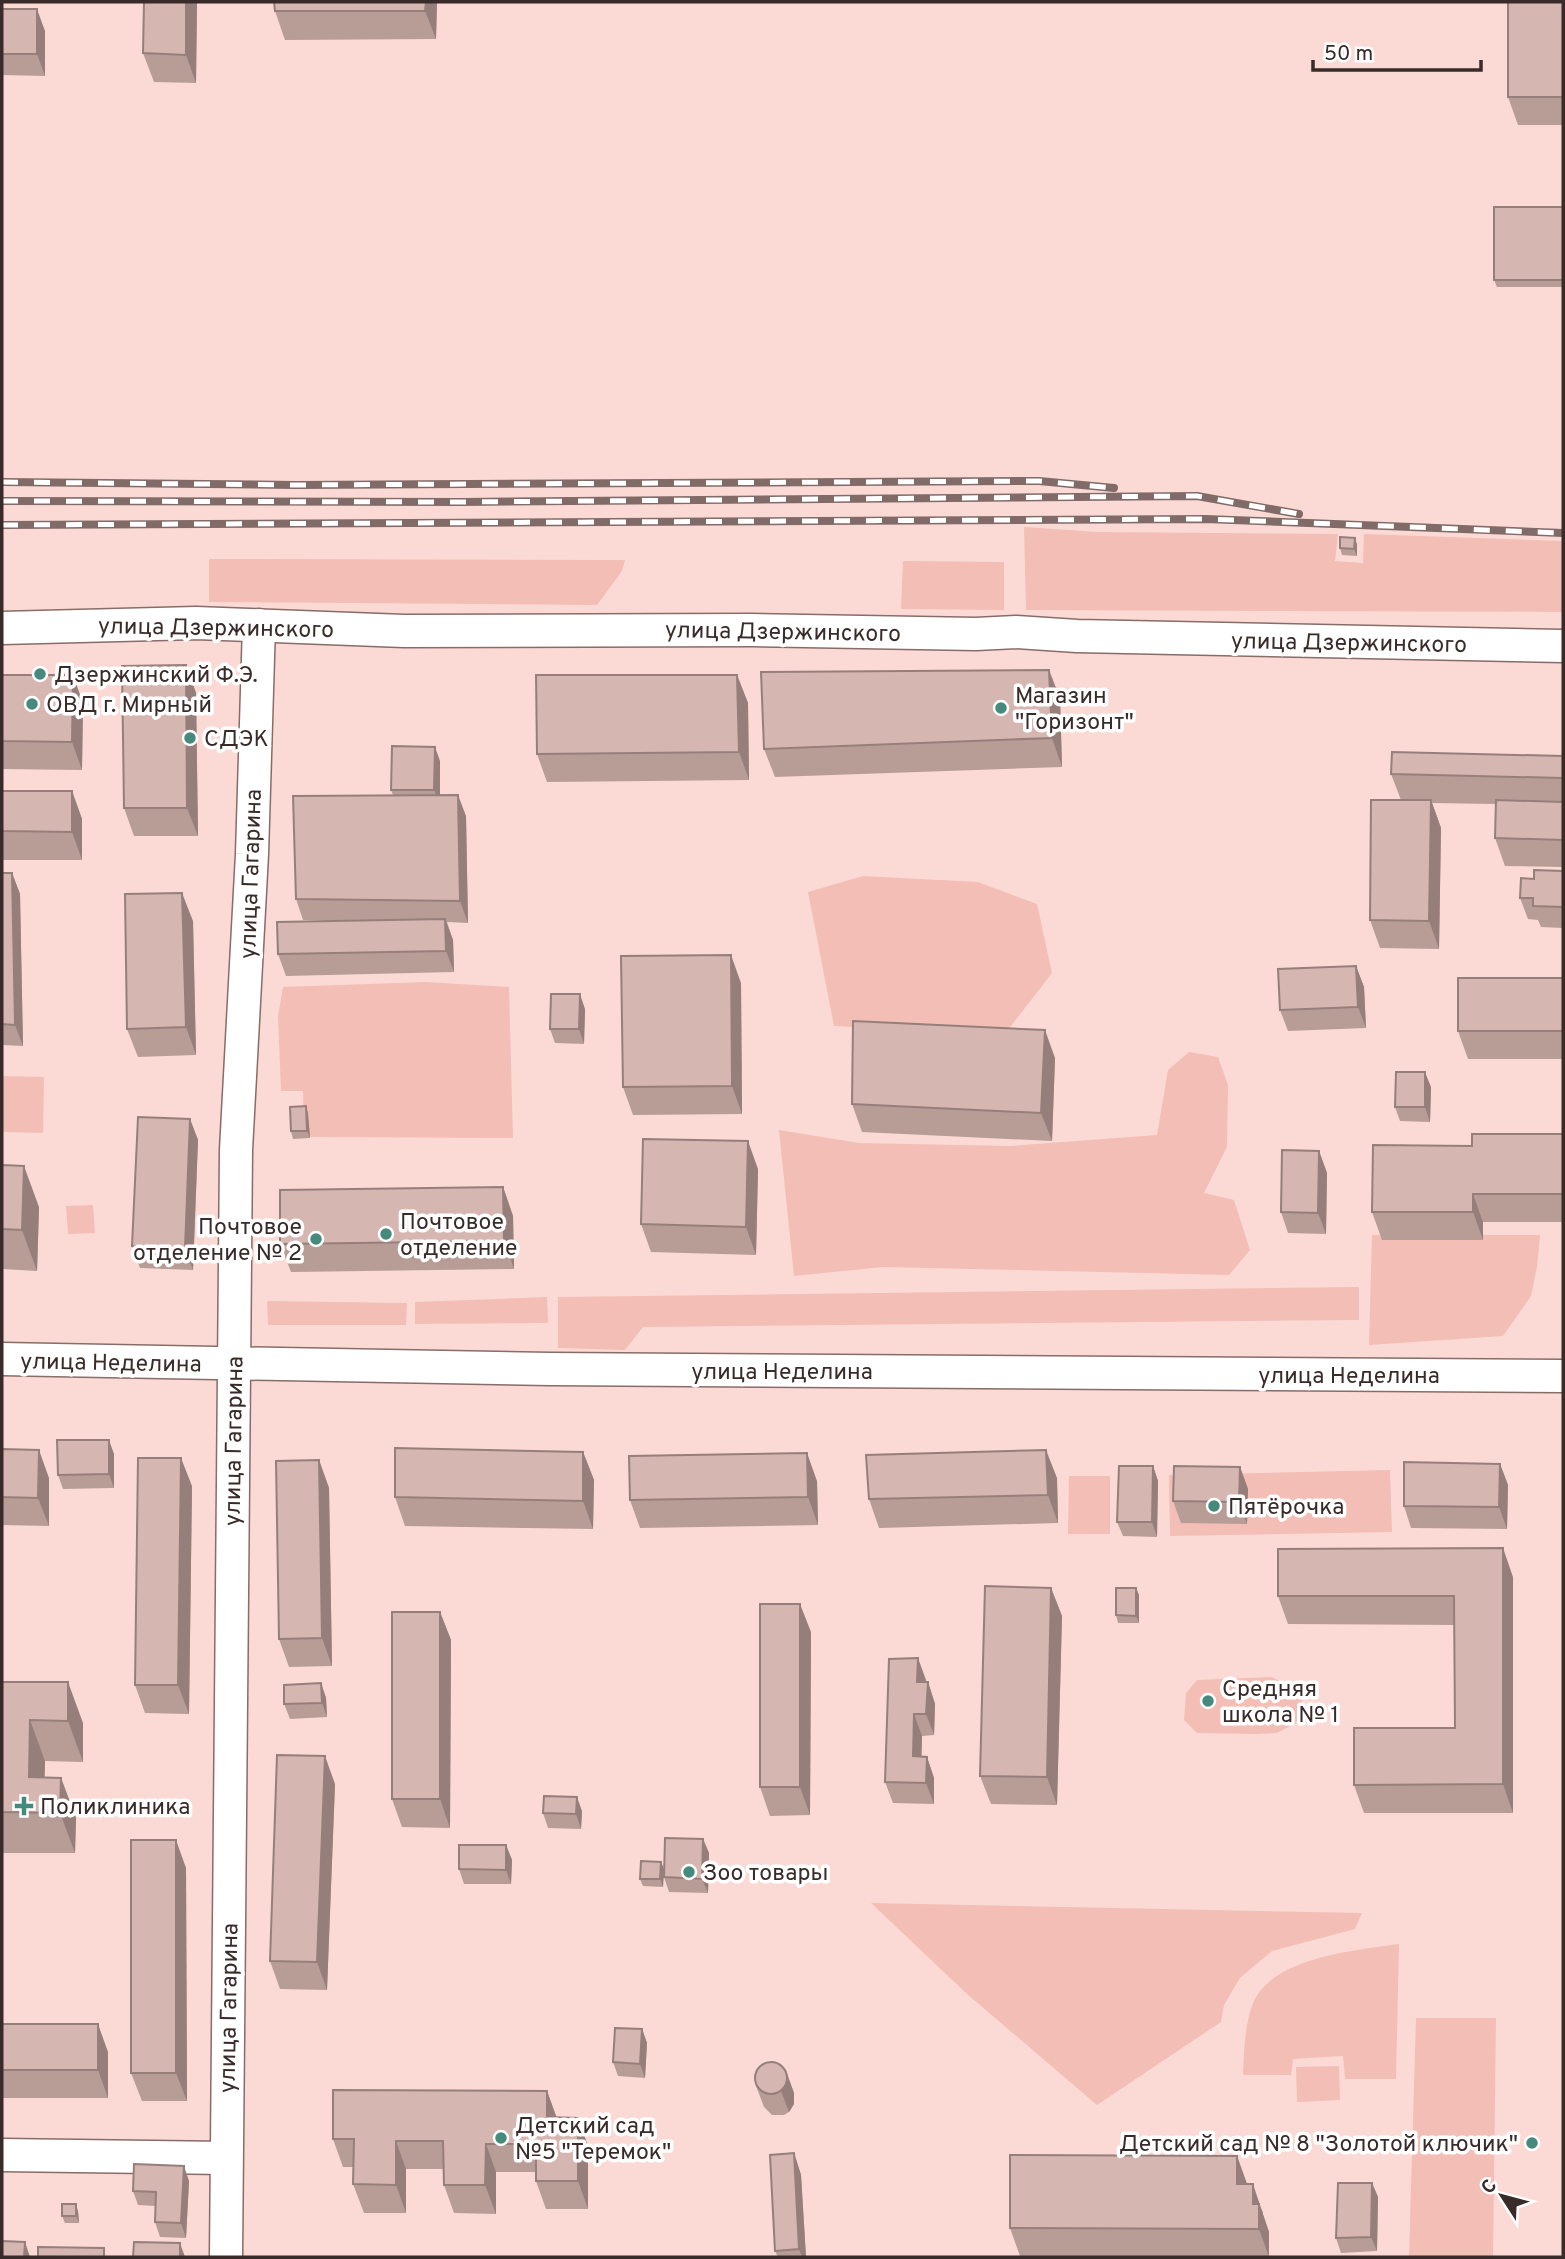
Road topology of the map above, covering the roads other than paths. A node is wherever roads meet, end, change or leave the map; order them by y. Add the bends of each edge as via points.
1 (259, 625) junction
2 (2, 628) edge
3 (1563, 646) edge
4 (2, 1359) edge
5 (234, 1365) junction
6 (1563, 1376) edge
7 (2, 2155) edge
8 (226, 2158) junction
9 (226, 2257) edge

1 - 2 street, улица Дзержинского
1 - 3 street, улица Дзержинского via 404,631 1016,632
1 - 5 street, улица Гагарина via 236,1150
4 - 5 street, улица Неделина
5 - 6 street, улица Неделина
5 - 8 street, улица Гагарина
7 - 8 street
8 - 9 street, улица Гагарина

